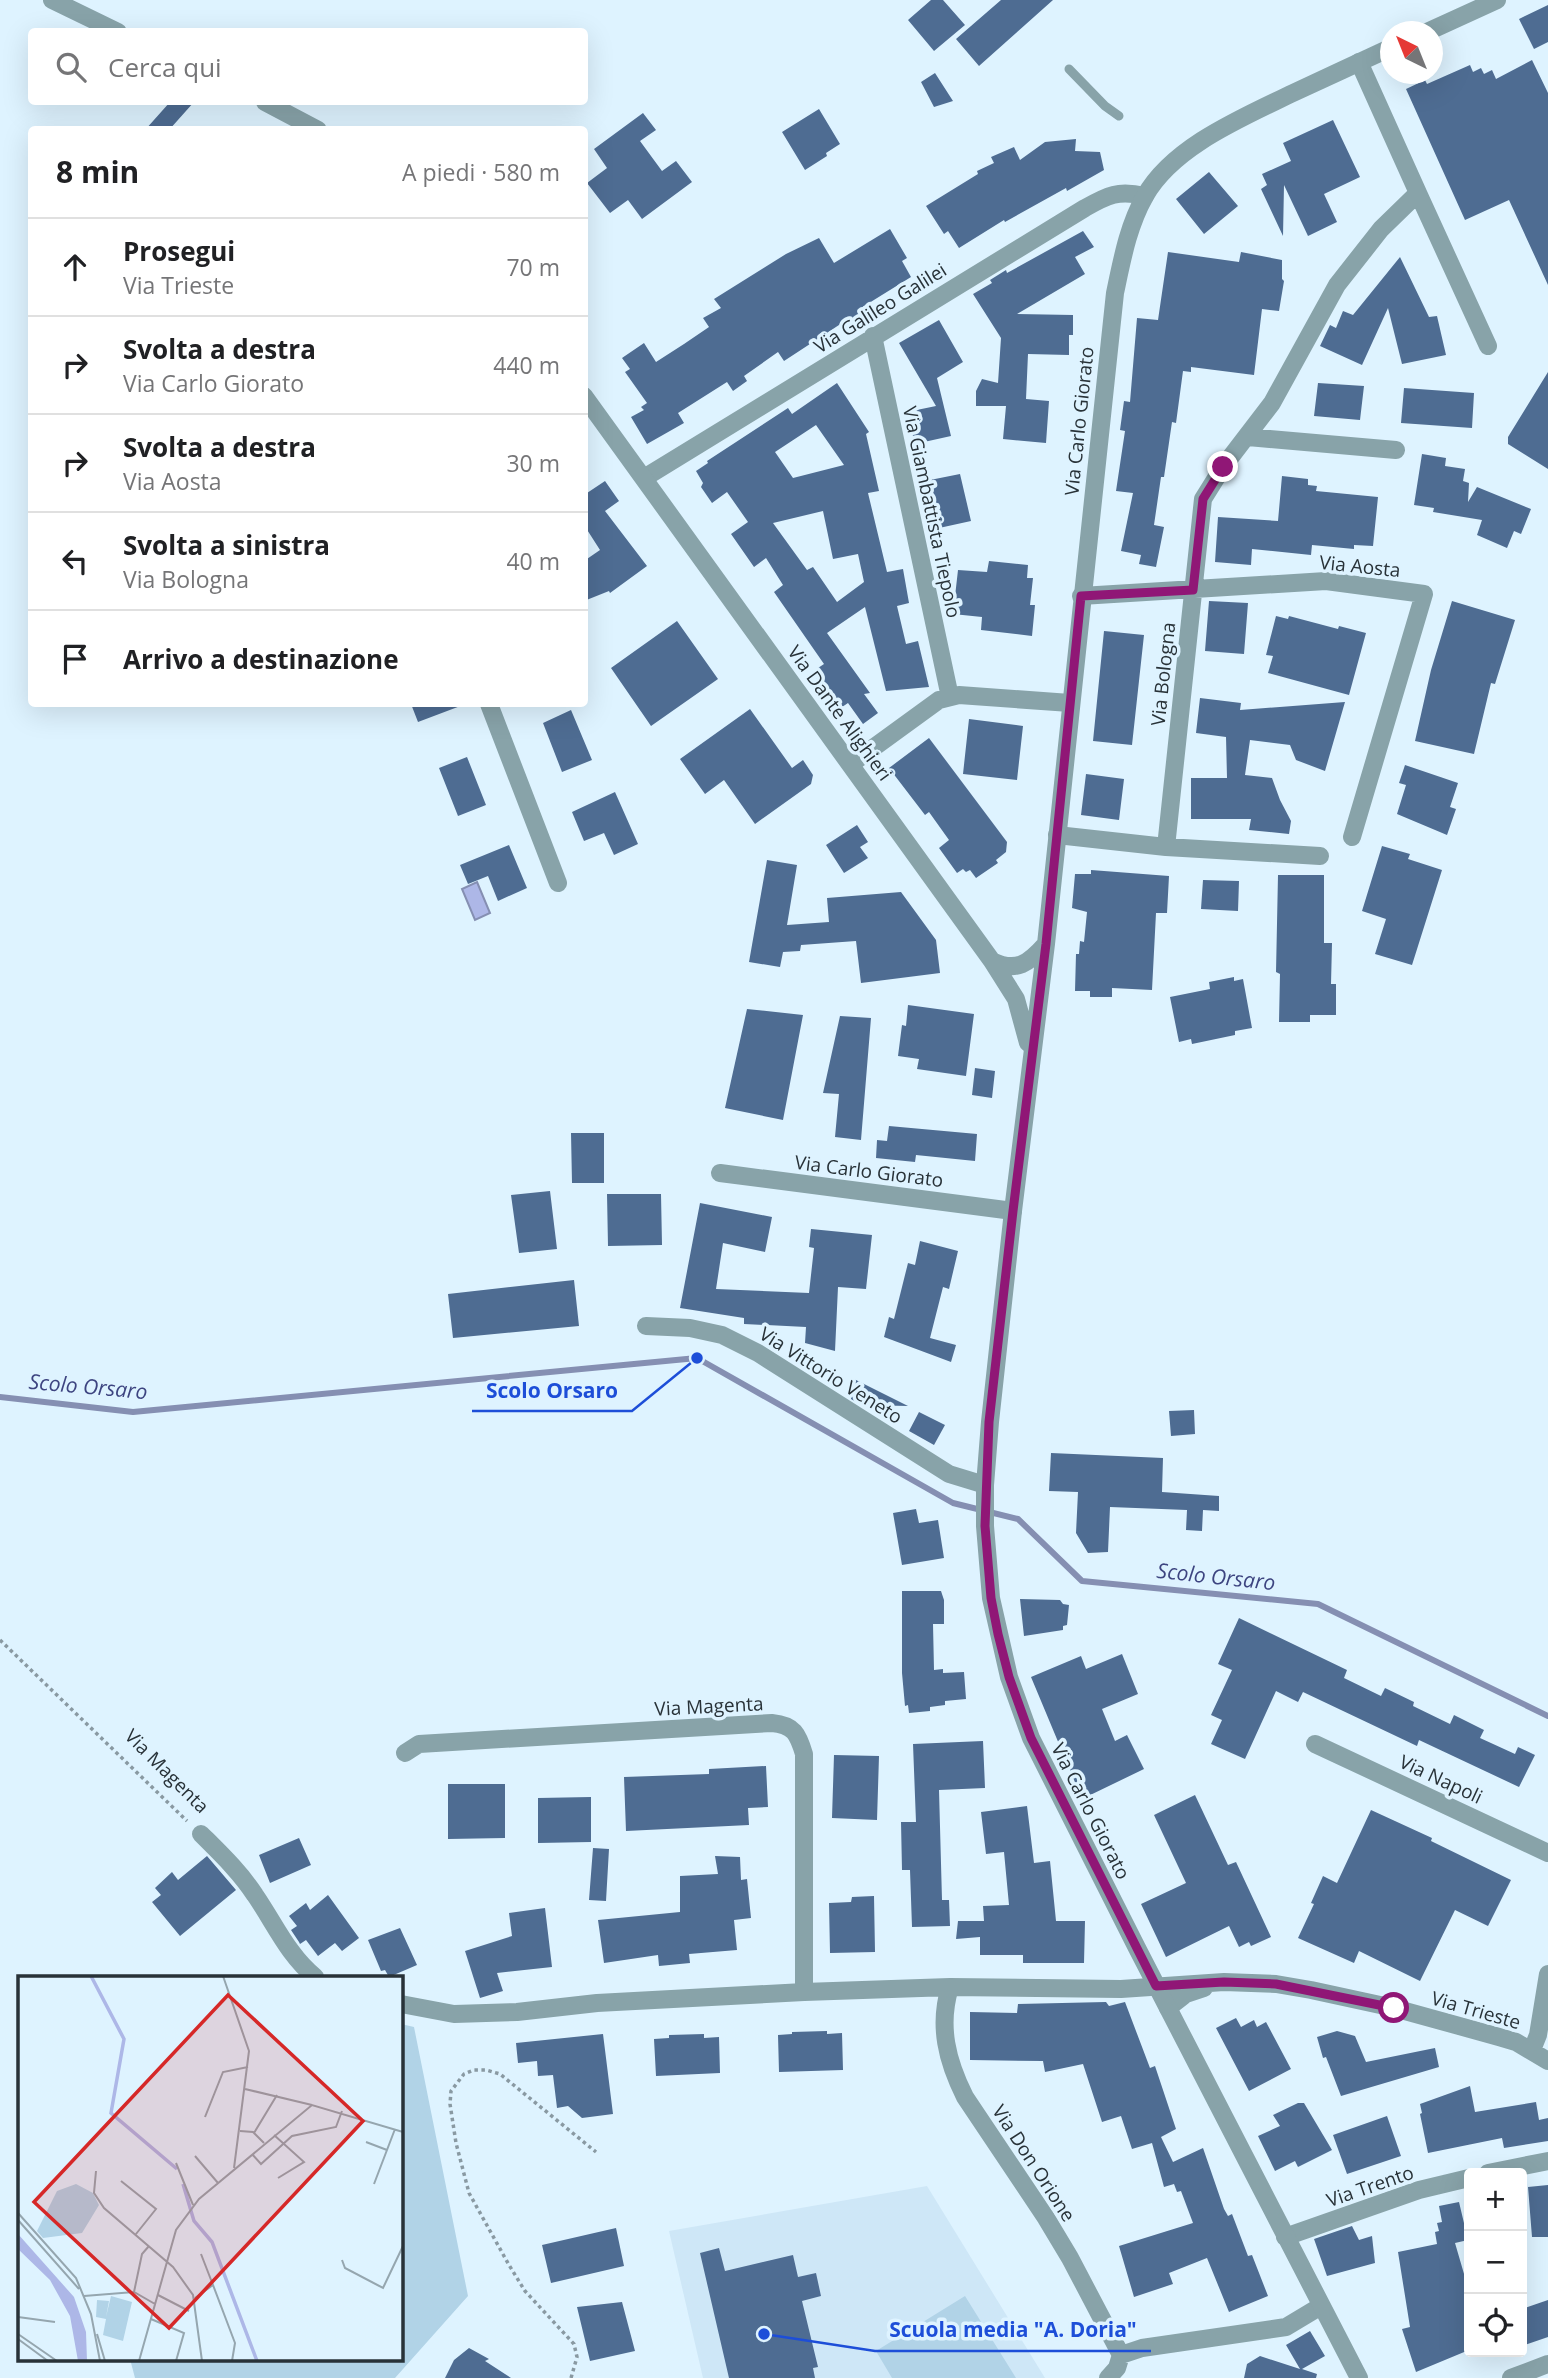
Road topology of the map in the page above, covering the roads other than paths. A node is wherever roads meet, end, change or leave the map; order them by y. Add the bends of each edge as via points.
1 (52, 0) edge
2 (1497, 0) edge
3 (1443, 25) edge
4 (110, 28) edge
5 (1380, 53) edge
6 (1359, 62) junction
7 (1069, 69) dead end
8 (271, 105) edge
9 (1119, 116) dead end
10 (310, 126) edge
11 (1418, 193) junction
12 (1145, 196) junction
13 (873, 336) junction
14 (1488, 346) dead end
15 (588, 401) edge
16 (1248, 437) junction
17 (1396, 450) dead end
18 (644, 478) junction
19 (1193, 590) junction
20 (1081, 596) junction
21 (950, 697) junction
22 (1070, 703) junction
23 (490, 707) edge
24 (850, 764) junction
25 (1057, 835) junction
26 (1352, 837) dead end
27 (1166, 847) junction
28 (1320, 856) dead end
29 (558, 883) dead end
30 (1046, 944) junction
31 (992, 961) junction
32 (1016, 999) junction
33 (1029, 1069) junction
34 (720, 1173) dead end
35 (1013, 1211) junction
36 (646, 1326) dead end
37 (985, 1490) junction
38 (1315, 1744) dead end
39 (405, 1753) dead end
40 (201, 1835) road end
41 (1548, 1853) edge
42 (1548, 1974) edge
43 (314, 1976) edge
44 (1224, 1982) junction
45 (1156, 1986) junction
46 (950, 1987) junction
47 (804, 1992) junction
48 (402, 2004) edge
49 (1168, 2008) junction
50 (1532, 2050) junction
51 (1548, 2061) edge
52 (1548, 2161) edge
53 (1513, 2168) edge
54 (1464, 2179) edge
55 (1285, 2237) junction
56 (1321, 2306) junction
57 (1121, 2355) junction
58 (1548, 2364) edge
59 (1108, 2378) edge
60 (1359, 2378) edge
61 (1511, 2378) edge

1 - 4 street
2 - 3 street
5 - 6 street, Via Carlo Giorato
6 - 11 street
6 - 12 street, Via Carlo Giorato via 1242,117 1196,145 1165,169
7 - 9 lane
8 - 10 street
11 - 14 street
11 - 16 street, Via Bologna via 1381,229 1337,285 1272,403
12 - 13 street, Via Galileo Galilei via 1110,194
12 - 20 street, Via Carlo Giorato via 1129,232 1115,293
13 - 18 street, Via Galileo Galilei
13 - 21 street, Via Giambattista Tiepolo
15 - 18 street, Via Dante Alighieri
16 - 17 street
16 - 19 street, Via Bologna via 1203,499
18 - 24 street, Via Dante Alighieri
19 - 20 street, Via Aosta
19 - 26 street, Via Aosta via 1326,581 1424,594
19 - 27 street, Via Bologna
20 - 22 street, Via Carlo Giorato
21 - 22 street
21 - 24 street via 928,707
22 - 25 street, Via Carlo Giorato
23 - 29 street
24 - 31 street, Via Dante Alighieri
25 - 27 street
25 - 30 street, Via Carlo Giorato
27 - 28 street
30 - 31 street via 1020,965 1004,967
30 - 32 street, Via Carlo Giorato via 1027,987
30 - 33 street, Via Carlo Giorato
31 - 32 street, Via Dante Alighieri
32 - 33 street, Via Dante Alighieri via 1026,1027
33 - 35 street, Via Carlo Giorato
34 - 35 street, Via Carlo Giorato
35 - 37 street, Via Carlo Giorato
36 - 37 street, Via Vittorio Veneto via 722,1335 949,1474
37 - 45 street, Via Carlo Giorato via 991,1598 1009,1677 1031,1738
38 - 41 street, Via Napoli
39 - 47 street, Via Magenta via 419,1744 772,1723 793,1729 804,1754
40 - 43 street, Via Magenta via 239,1872 290,1952
42 - 50 street
44 - 45 street, Via Trieste
44 - 49 street, Via Trieste via 1186,1994
44 - 50 street, Via Trieste via 1276,1984 1353,1999
45 - 46 street
45 - 49 street, Via Carlo Giorato
46 - 47 street
46 - 57 street, Via Don Orione via 946,2048 955,2077 1046,2217
47 - 48 street via 454,2014
49 - 55 street, Via Carlo Giorato
50 - 51 street, Via Trieste
52 - 53 street
54 - 55 street, Via Trento via 1419,2190
55 - 56 street, Via Carlo Giorato
56 - 57 street via 1286,2327
56 - 60 street, Via Carlo Giorato
57 - 59 street
58 - 61 street

